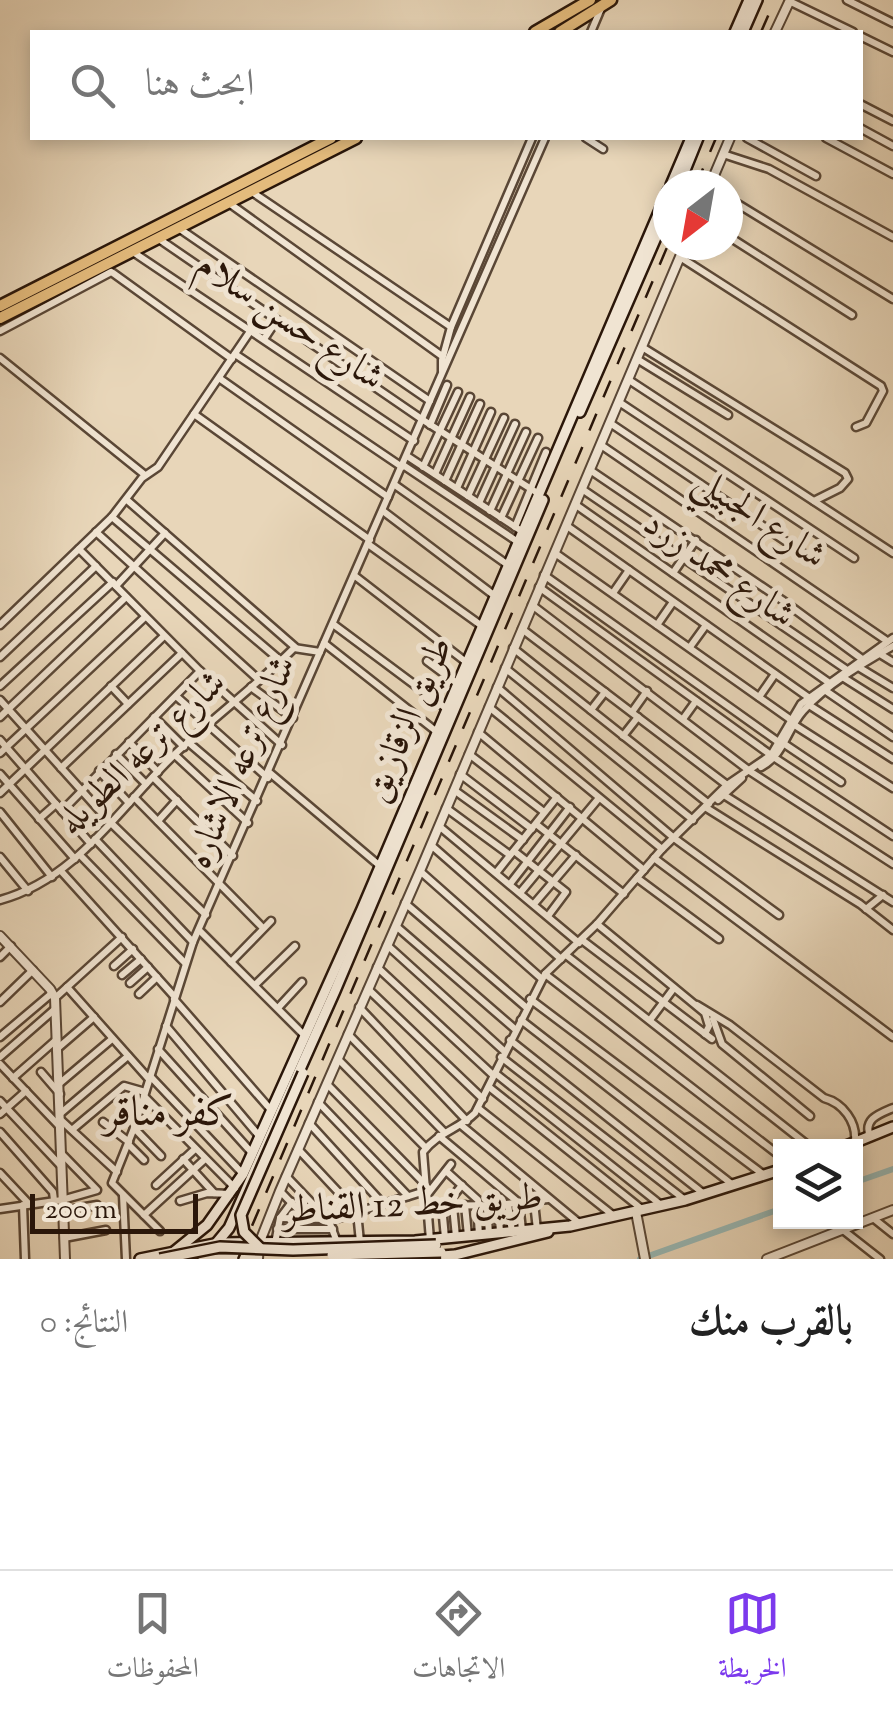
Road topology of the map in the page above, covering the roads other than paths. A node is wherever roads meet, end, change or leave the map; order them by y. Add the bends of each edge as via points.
1 (590, 0) edge
2 (753, 0) edge
3 (790, 0) edge
4 (847, 0) edge
5 (607, 3) edge
6 (583, 18) junction
7 (893, 23) edge
8 (539, 30) edge
9 (563, 30) edge
10 (577, 30) edge
11 (592, 30) edge
12 (740, 30) edge
13 (777, 30) edge
14 (849, 30) edge
15 (863, 37) edge
16 (893, 52) edge
17 (863, 106) edge
18 (893, 122) edge
19 (863, 130) edge
20 (326, 140) edge
21 (352, 140) edge
22 (531, 140) edge
23 (544, 140) edge
24 (589, 140) edge
25 (693, 140) edge
26 (693, 140) edge
27 (729, 140) edge
28 (751, 140) edge
29 (830, 140) edge
30 (893, 146) edge
31 (603, 149) dead end
32 (723, 154) junction
33 (678, 170) edge
34 (684, 170) edge
35 (716, 170) edge
36 (893, 174) edge
37 (816, 176) dead end
38 (250, 191) junction
39 (228, 202) junction
40 (743, 207) edge
41 (179, 228) junction
42 (653, 235) edge
43 (653, 236) edge
44 (893, 237) edge
45 (159, 239) junction
46 (743, 246) edge
47 (132, 251) junction
48 (679, 260) edge
49 (685, 260) edge
50 (108, 270) junction
51 (893, 299) edge
52 (0, 306) edge
53 (852, 315) dead end
54 (0, 318) edge
55 (276, 320) junction
56 (450, 327) junction
57 (251, 330) junction
58 (0, 331) edge
59 (264, 339) junction
60 (642, 348) junction
61 (233, 356) junction
62 (442, 356) junction
63 (0, 358) edge
64 (637, 360) junction
65 (442, 373) junction
66 (219, 378) junction
67 (629, 380) junction
68 (447, 385) dead end
69 (458, 392) dead end
70 (470, 397) dead end
71 (430, 401) junction
72 (618, 402) junction
73 (480, 404) dead end
74 (491, 412) dead end
75 (194, 414) junction
76 (728, 415) dead end
77 (504, 418) dead end
78 (426, 423) junction
79 (610, 423) junction
80 (515, 424) dead end
81 (856, 428) dead end
82 (440, 431) junction
83 (526, 432) dead end
84 (451, 438) junction
85 (538, 438) dead end
86 (414, 442) junction
87 (462, 445) junction
88 (601, 445) junction
89 (474, 452) junction
90 (546, 452) dead end
91 (408, 456) junction
92 (485, 460) junction
93 (402, 466) junction
94 (424, 467) junction
95 (496, 467) junction
96 (590, 470) junction
97 (435, 474) junction
98 (508, 474) junction
99 (145, 475) junction
100 (445, 481) junction
101 (518, 481) junction
102 (394, 485) junction
103 (456, 488) junction
104 (582, 489) junction
105 (535, 492) junction
106 (468, 496) junction
107 (388, 498) junction
108 (127, 500) junction
109 (814, 501) junction
110 (478, 503) junction
111 (576, 505) junction
112 (383, 510) junction
113 (490, 510) junction
114 (112, 517) junction
115 (501, 518) junction
116 (567, 526) junction
117 (96, 532) junction
118 (165, 533) junction
119 (519, 539) junction
120 (696, 540) junction
121 (370, 542) junction
122 (79, 549) junction
123 (150, 550) junction
124 (554, 552) junction
125 (803, 552) dead end
126 (893, 553) edge
127 (684, 558) junction
128 (854, 558) dead end
129 (508, 565) junction
130 (96, 566) junction
131 (136, 566) junction
132 (629, 570) junction
133 (673, 573) junction
134 (544, 575) junction
135 (355, 576) junction
136 (114, 584) junction
137 (539, 587) junction
138 (612, 593) junction
139 (495, 596) junction
140 (126, 597) junction
141 (673, 602) junction
142 (532, 606) junction
143 (600, 615) junction
144 (145, 617) junction
145 (333, 624) junction
146 (657, 624) junction
147 (0, 625) edge
148 (706, 625) junction
149 (482, 626) junction
150 (593, 626) junction
151 (522, 629) junction
152 (164, 636) junction
153 (324, 642) junction
154 (891, 642) edge
155 (295, 647) junction
156 (690, 647) junction
157 (514, 648) junction
158 (320, 652) junction
159 (182, 653) junction
160 (880, 654) junction
161 (0, 657) edge
162 (862, 658) junction
163 (281, 661) junction
164 (428, 661) dead end
165 (893, 662) edge
166 (468, 663) junction
167 (505, 668) junction
168 (860, 668) junction
169 (200, 671) junction
170 (776, 674) junction
171 (845, 674) junction
172 (259, 680) junction
173 (828, 682) junction
174 (458, 684) junction
175 (0, 686) edge
176 (112, 686) junction
177 (251, 687) junction
178 (497, 687) junction
179 (893, 688) edge
180 (826, 691) junction
181 (605, 692) junction
182 (648, 692) junction
183 (176, 696) junction
184 (716, 698) junction
185 (759, 698) junction
186 (0, 700) edge
187 (696, 701) junction
188 (808, 701) junction
189 (233, 703) junction
190 (128, 704) junction
191 (489, 707) junction
192 (708, 709) junction
193 (893, 709) edge
194 (8, 710) junction
195 (447, 710) junction
196 (591, 710) junction
197 (635, 715) junction
198 (0, 717) edge
199 (154, 717) junction
200 (292, 718) junction
201 (683, 719) junction
202 (750, 722) junction
203 (792, 722) junction
204 (207, 726) junction
205 (26, 729) junction
206 (437, 732) junction
207 (478, 732) junction
208 (741, 732) junction
209 (623, 736) junction
210 (893, 737) edge
211 (129, 742) junction
212 (780, 742) junction
213 (186, 745) junction
214 (282, 746) junction
215 (2, 747) edge
216 (44, 749) junction
217 (116, 754) junction
218 (175, 754) junction
219 (469, 754) junction
220 (773, 756) junction
221 (893, 760) edge
222 (24, 768) junction
223 (62, 768) junction
224 (99, 771) junction
225 (749, 771) junction
226 (0, 774) edge
227 (156, 774) junction
228 (460, 774) junction
229 (269, 775) junction
230 (841, 782) dead end
231 (9, 784) junction
232 (146, 784) junction
233 (727, 785) junction
234 (893, 788) edge
235 (82, 790) junction
236 (454, 790) junction
237 (0, 792) edge
238 (724, 795) junction
239 (558, 797) junction
240 (599, 798) junction
241 (131, 800) junction
242 (177, 800) junction
243 (257, 801) junction
244 (708, 804) junction
245 (59, 807) junction
246 (570, 807) junction
247 (446, 808) junction
248 (0, 812) edge
249 (544, 812) junction
250 (582, 816) junction
251 (40, 819) junction
252 (692, 820) junction
253 (158, 821) junction
254 (110, 822) junction
255 (248, 824) junction
256 (439, 826) junction
257 (534, 826) junction
258 (399, 831) junction
259 (548, 834) junction
260 (893, 836) edge
261 (674, 838) junction
262 (522, 840) junction
263 (93, 841) junction
264 (560, 843) junction
265 (431, 846) junction
266 (662, 850) junction
267 (512, 853) junction
268 (576, 855) junction
269 (234, 856) junction
270 (0, 857) edge
271 (78, 857) junction
272 (654, 858) junction
273 (528, 860) junction
274 (893, 864) edge
275 (380, 866) junction
276 (539, 869) junction
277 (644, 870) junction
278 (61, 871) junction
279 (420, 871) junction
280 (496, 873) junction
281 (52, 877) junction
282 (637, 878) junction
283 (554, 881) junction
284 (222, 884) junction
285 (510, 884) junction
286 (28, 891) junction
287 (520, 892) junction
288 (624, 894) junction
289 (883, 895) junction
290 (1, 899) edge
291 (893, 902) edge
292 (405, 903) junction
293 (534, 904) junction
294 (866, 909) junction
295 (206, 915) junction
296 (779, 915) dead end
297 (548, 916) junction
298 (271, 921) dead end
299 (598, 924) junction
300 (395, 925) junction
301 (264, 928) junction
302 (199, 930) junction
303 (893, 930) edge
304 (0, 936) edge
305 (122, 937) junction
306 (719, 939) dead end
307 (580, 941) junction
308 (194, 942) junction
309 (386, 944) junction
310 (10, 946) junction
311 (295, 946) dead end
312 (132, 949) junction
313 (0, 957) edge
314 (563, 957) junction
315 (141, 959) junction
316 (231, 962) junction
317 (185, 963) junction
318 (114, 966) dead end
319 (148, 967) junction
320 (376, 967) junction
321 (33, 970) junction
322 (122, 976) dead end
323 (544, 977) junction
324 (157, 978) junction
325 (302, 982) dead end
326 (130, 984) dead end
327 (255, 985) junction
328 (67, 987) junction
329 (367, 988) junction
330 (674, 988) junction
331 (140, 994) dead end
332 (174, 997) junction
333 (55, 999) junction
334 (530, 999) junction
335 (0, 1002) edge
336 (663, 1002) junction
337 (696, 1005) junction
338 (359, 1007) junction
339 (278, 1008) junction
340 (527, 1008) junction
341 (712, 1012) junction
342 (318, 1016) junction
343 (94, 1018) junction
344 (521, 1020) junction
345 (650, 1020) junction
346 (165, 1025) junction
347 (516, 1030) junction
348 (348, 1034) junction
349 (305, 1036) junction
350 (0, 1037) edge
351 (893, 1037) edge
352 (112, 1039) junction
353 (510, 1040) junction
354 (58, 1044) junction
355 (158, 1049) junction
356 (503, 1054) junction
357 (128, 1056) junction
358 (305, 1056) junction
359 (337, 1058) junction
360 (0, 1060) edge
361 (41, 1072) dead end
362 (493, 1074) junction
363 (149, 1077) junction
364 (13, 1078) junction
365 (60, 1083) junction
366 (326, 1083) junction
367 (488, 1086) junction
368 (26, 1092) junction
369 (144, 1094) junction
370 (61, 1095) junction
371 (482, 1099) junction
372 (0, 1101) edge
373 (318, 1102) junction
374 (478, 1108) junction
375 (893, 1108) edge
376 (272, 1111) junction
377 (3, 1112) edge
378 (810, 1116) dead end
379 (62, 1121) junction
380 (103, 1122) dead end
381 (309, 1123) junction
382 (464, 1123) junction
383 (893, 1127) edge
384 (134, 1128) junction
385 (73, 1130) junction
386 (0, 1132) edge
387 (442, 1134) junction
388 (260, 1137) junction
389 (870, 1137) junction
390 (800, 1139) edge
391 (852, 1139) edge
392 (863, 1140) edge
393 (129, 1144) junction
394 (426, 1148) junction
395 (195, 1149) junction
396 (298, 1150) junction
397 (773, 1151) edge
398 (62, 1154) junction
399 (252, 1154) junction
400 (161, 1156) dead end
401 (205, 1159) junction
402 (144, 1160) dead end
403 (183, 1160) junction
404 (62, 1167) junction
405 (193, 1170) junction
406 (117, 1172) junction
407 (0, 1173) edge
408 (773, 1173) edge
409 (243, 1174) junction
410 (286, 1176) junction
411 (765, 1176) junction
412 (156, 1185) dead end
413 (462, 1185) junction
414 (734, 1186) junction
415 (280, 1191) junction
416 (233, 1192) junction
417 (214, 1193) junction
418 (123, 1194) junction
419 (425, 1194) junction
420 (705, 1194) junction
421 (408, 1196) junction
422 (550, 1199) junction
423 (58, 1200) junction
424 (685, 1200) junction
425 (180, 1201) dead end
426 (292, 1202) junction
427 (519, 1202) junction
428 (534, 1202) junction
429 (26, 1204) junction
430 (97, 1204) dead end
431 (383, 1204) junction
432 (508, 1204) junction
433 (481, 1205) junction
434 (498, 1205) junction
435 (447, 1206) junction
436 (465, 1206) junction
437 (662, 1206) junction
438 (0, 1208) edge
439 (62, 1211) junction
440 (357, 1212) junction
441 (640, 1212) junction
442 (892, 1212) edge
443 (144, 1216) junction
444 (615, 1216) junction
445 (214, 1217) junction
446 (280, 1218) junction
447 (307, 1218) junction
448 (873, 1218) junction
449 (328, 1220) junction
450 (576, 1225) junction
451 (229, 1228) junction
452 (277, 1229) junction
453 (334, 1229) junction
454 (106, 1230) dead end
455 (843, 1230) junction
456 (160, 1231) dead end
457 (541, 1231) junction
458 (512, 1232) junction
459 (893, 1234) edge
460 (479, 1236) junction
461 (64, 1238) junction
462 (360, 1243) junction
463 (441, 1243) junction
464 (220, 1244) junction
465 (275, 1244) junction
466 (337, 1244) junction
467 (260, 1250) edge
468 (177, 1255) edge
469 (151, 1258) edge
470 (25, 1259) edge
471 (65, 1259) edge
472 (126, 1259) edge
473 (202, 1259) edge
474 (402, 1259) edge
475 (646, 1259) edge
476 (768, 1259) edge
477 (880, 1259) edge

1 - 8 highway
2 - 12 main road
3 - 13 street
3 - 14 street
4 - 7 street
5 - 6 highway
5 - 11 street
6 - 9 highway
6 - 10 street
15 - 16 street
17 - 18 street
19 - 30 street
20 - 52 highway
21 - 38 highway
22 - 56 street, شارع ترعه الاشاره
23 - 65 street, شارع ترعه الاشاره
24 - 31 street
25 - 34 main road, طريق الزقازيق
26 - 33 main road, طريق الزقازيق
27 - 32 street
28 - 37 street
29 - 36 street
32 - 35 street
32 - 44 street via 769,169
38 - 39 highway
38 - 56 street
39 - 41 highway
39 - 62 street
40 - 51 street
41 - 45 highway
41 - 71 street
42 - 105 main road, طريق الزقازيق
43 - 119 main road, طريق الزقازيق
45 - 47 highway
45 - 55 street
46 - 53 street
47 - 50 highway
47 - 57 street, شارع حسن سلام
48 - 60 street
49 - 81 street via 879,385 883,391 870,418
50 - 54 highway
50 - 58 street
50 - 61 street
55 - 59 street
55 - 78 street
56 - 62 street, شارع ترعه الاشاره
57 - 59 street, شارع حسن سلام
57 - 61 street
59 - 86 street, شارع حسن سلام
60 - 64 street
60 - 109 street via 846,473 843,486
61 - 66 street
61 - 93 street
62 - 65 street, شارع ترعه الاشاره
63 - 99 street
64 - 67 street
64 - 76 street
65 - 71 street, شارع ترعه الاشاره
66 - 75 street
66 - 107 street
67 - 72 street
67 - 109 street
68 - 78 street
69 - 82 street
70 - 84 street
71 - 78 street, شارع ترعه الاشاره
72 - 79 street
72 - 128 street
73 - 87 street
74 - 89 street
75 - 99 street via 158,467
75 - 121 street
77 - 92 street
78 - 82 street
78 - 86 street, شارع ترعه الاشاره
79 - 88 street
79 - 125 street
80 - 95 street
82 - 84 street
82 - 94 street
83 - 98 street
84 - 87 street
84 - 97 street
85 - 101 street
86 - 91 street, شارع ترعه الاشاره
87 - 89 street
87 - 100 street
88 - 96 street
88 - 154 street, شارع الجبيلي
89 - 92 street
89 - 103 street
90 - 105 street
91 - 93 street, شارع ترعه الاشاره
91 - 94 street
92 - 95 street
92 - 106 street
93 - 102 street, شارع ترعه الاشاره
93 - 119 street
94 - 97 street
95 - 98 street
95 - 110 street
96 - 104 street
96 - 120 street
97 - 100 street
98 - 101 street
98 - 113 street
99 - 108 street
100 - 103 street
101 - 105 street
101 - 115 street
102 - 107 street, شارع ترعه الاشاره
102 - 129 street
103 - 106 street
104 - 111 street
104 - 127 street
105 - 119 main road, طريق الزقازيق
106 - 110 street
107 - 112 street, شارع ترعه الاشاره
108 - 114 street
108 - 118 street
109 - 126 street
110 - 113 street
111 - 116 street
111 - 133 street, شارع محمد زرد
112 - 121 street, شارع ترعه الاشاره
112 - 139 street
113 - 115 street
114 - 117 street
114 - 123 street
115 - 119 street
116 - 124 street
116 - 132 street
117 - 122 street
117 - 131 street
118 - 123 street
118 - 155 street
119 - 129 main road, طريق الزقازيق
119 - 258 main road, طريق الزقازيق
120 - 127 street
120 - 162 street
121 - 135 street, شارع ترعه الاشاره
121 - 149 street
122 - 130 street
122 - 147 street
123 - 131 street
123 - 163 street
124 - 134 street
124 - 138 street
127 - 133 street
127 - 171 street
129 - 139 main road, طريق الزقازيق
130 - 136 street
130 - 161 street
131 - 136 street
131 - 172 street
132 - 138 street
132 - 141 street
133 - 173 street, شارع محمد زرد
134 - 137 street
134 - 143 street
135 - 145 street, شارع ترعه الاشاره
135 - 166 street
136 - 140 street
136 - 175 street
137 - 142 street
137 - 150 street
138 - 146 street
139 - 149 main road, طريق الزقازيق
140 - 144 street
140 - 194 street
141 - 146 street
141 - 148 street
142 - 151 street
142 - 182 street
143 - 150 street
143 - 184 street
144 - 152 street
144 - 205 street
145 - 153 street, شارع ترعه الاشاره
145 - 195 street
146 - 156 street
148 - 156 street
148 - 170 street
149 - 166 main road, طريق الزقازيق
150 - 187 street
151 - 157 street
151 - 181 street
152 - 159 street
152 - 176 street
153 - 158 street, شارع ترعه الاشاره
153 - 206 street
154 - 160 street
154 - 162 street
155 - 158 street
155 - 163 street, شارع ترعه الطويله
156 - 185 street
157 - 167 street
157 - 196 street
158 - 200 street, شارع ترعه الاشاره
159 - 169 street
159 - 190 street
160 - 165 street
160 - 168 street
162 - 171 street
163 - 172 street, شارع ترعه الطويله
164 - 174 street
166 - 174 main road, طريق الزقازيق
167 - 178 street
167 - 252 street
168 - 171 street
168 - 179 street
169 - 183 street
169 - 189 street
170 - 185 street
170 - 188 street
171 - 173 street
171 - 180 street
171 - 193 street
172 - 177 street, شارع ترعه الطويله
173 - 188 street
174 - 195 main road, طريق الزقازيق
176 - 190 street
176 - 216 street
177 - 189 street, شارع ترعه الطويله
177 - 200 street
178 - 191 street
178 - 261 street
180 - 188 street
180 - 210 street
181 - 196 street
181 - 197 street
182 - 197 street
182 - 201 street
183 - 199 street
183 - 204 street
184 - 192 street
184 - 202 street
185 - 203 street
186 - 194 street
187 - 192 street
187 - 201 street
188 - 203 street
188 - 221 street
189 - 204 street, شارع ترعه الطويله
189 - 214 street
190 - 223 street
191 - 207 street
191 - 240 street
192 - 208 street
194 - 198 street
194 - 205 street
195 - 206 main road, طريق الزقازيق
196 - 209 street
197 - 209 street
197 - 233 street
199 - 211 street
199 - 213 street
200 - 214 street, شارع ترعه الاشاره
201 - 225 street
202 - 208 street
202 - 212 street
203 - 212 street
203 - 234 street
204 - 213 street, شارع ترعه الطويله
204 - 229 street
205 - 215 street
205 - 216 street
206 - 258 main road, طريق الزقازيق
207 - 219 street
207 - 239 street
208 - 220 street
209 - 244 street
211 - 217 street
211 - 227 street
212 - 220 street
212 - 230 street
213 - 218 street, شارع ترعه الطويله
213 - 243 street
214 - 229 street, شارع ترعه الاشاره
215 - 222 street
216 - 222 street
216 - 223 street
217 - 224 street
217 - 232 street
218 - 227 street, شارع ترعه الطويله
218 - 255 street
219 - 228 street
219 - 249 street
220 - 225 street
220 - 260 street
222 - 231 street
222 - 245 street
223 - 235 street
224 - 235 street
224 - 241 street
225 - 233 street
225 - 238 street
225 - 274 street
226 - 231 street
227 - 232 street, شارع ترعه الطويله
227 - 242 street
228 - 236 street
228 - 257 street
229 - 243 street, شارع ترعه الاشاره
229 - 275 street
231 - 237 street
231 - 251 street
232 - 241 street, شارع ترعه الطويله
233 - 244 street
235 - 245 street
235 - 254 street
236 - 247 street
236 - 262 street
238 - 244 street
238 - 289 street
239 - 246 street
239 - 249 street
240 - 250 street
240 - 266 street
241 - 253 street
241 - 254 street, شارع ترعه الطويله
242 - 253 street
242 - 269 street
243 - 255 street, شارع ترعه الاشاره
244 - 252 street
244 - 294 street
245 - 251 street
245 - 263 street
246 - 250 street
246 - 259 street
247 - 256 street
247 - 267 street
248 - 281 street
249 - 257 street
250 - 264 street
250 - 277 street
251 - 271 street
252 - 261 street
253 - 284 street
254 - 263 street, شارع ترعه الطويله
254 - 295 street
255 - 269 street, شارع ترعه الاشاره
256 - 265 street
256 - 280 street
257 - 259 street
257 - 262 street
258 - 275 main road, طريق الزقازيق
258 - 342 main road, طريق الزقازيق
259 - 264 street
259 - 273 street
261 - 266 street
261 - 296 street
262 - 267 street
263 - 271 street, شارع ترعه الطويله
263 - 308 street
264 - 268 street
264 - 276 street
265 - 279 street
265 - 314 street
266 - 272 street
267 - 273 street
267 - 280 street
268 - 283 street
268 - 288 street
269 - 284 street, شارع ترعه الاشاره
270 - 286 street
271 - 278 street, شارع ترعه الطويله
271 - 317 street
272 - 277 street
272 - 351 street
273 - 276 street
273 - 285 street
275 - 342 main road, طريق الزقازيق
276 - 283 street
276 - 287 street
277 - 282 street
278 - 281 street, شارع ترعه الطويله
278 - 305 street
279 - 292 street
279 - 323 street
280 - 285 street
281 - 286 street, شارع ترعه الطويله
282 - 288 street
282 - 306 street
283 - 293 street
283 - 297 street via 567,893
284 - 295 street, شارع ترعه الاشاره
284 - 301 street
285 - 287 street
286 - 290 street, شارع ترعه الطويله
287 - 293 street
288 - 299 street
289 - 291 street
289 - 294 street
292 - 300 street
292 - 340 street
293 - 297 street
294 - 303 street
295 - 302 street, شارع ترعه الاشاره
297 - 307 street
298 - 301 street
299 - 307 street
299 - 330 street
300 - 309 street
300 - 347 street
301 - 316 street
302 - 308 street, شارع ترعه الاشاره
302 - 316 street
304 - 310 street
305 - 312 street
305 - 328 street
307 - 314 street
307 - 336 street
308 - 317 street, شارع ترعه الاشاره
309 - 320 street
309 - 356 street
310 - 313 street
310 - 321 street
311 - 327 street
312 - 315 street
312 - 318 street
314 - 323 street
314 - 345 street
315 - 319 street
315 - 322 street
316 - 327 street
317 - 332 street, شارع ترعه الاشاره
319 - 324 street
319 - 326 street
320 - 329 street
320 - 362 street
321 - 333 street
321 - 335 street
323 - 334 street
323 - 397 street
324 - 331 street
324 - 332 street
325 - 339 street
327 - 339 street
328 - 333 street
328 - 343 street
329 - 338 street
329 - 371 street
330 - 336 street
330 - 337 street
332 - 346 street, شارع ترعه الاشاره
332 - 376 street
333 - 350 street
333 - 354 street
333 - 360 street
334 - 340 street
334 - 411 street
336 - 337 street via 709,1037 709,1020
336 - 345 street
337 - 341 street
338 - 348 street
338 - 382 street
339 - 349 street
340 - 344 street
341 - 378 street via 722,1044
341 - 391 street via 838,1103 855,1127
342 - 349 main road, طريق الزقازيق
342 - 358 main road, طريق الزقازيق
343 - 352 street
343 - 354 street
344 - 347 street
344 - 414 street
345 - 390 street
346 - 355 street, شارع ترعه الاشاره
346 - 388 street
347 - 353 street
348 - 359 street
348 - 387 street
349 - 376 main road, طريق الزقازيق
352 - 357 street
352 - 365 street
353 - 356 street
353 - 420 street
354 - 364 street
354 - 365 street
355 - 363 street, شارع ترعه الاشاره
355 - 399 street
356 - 362 street
356 - 424 street
357 - 363 street
357 - 379 street
358 - 451 main road, طريق الزقازيق
358 - 467 main road, bridge via 241,1215 244,1232
359 - 366 street
359 - 394 street
360 - 364 street
361 - 370 street
362 - 367 street
362 - 437 street
363 - 369 street, شارع ترعه الاشاره
363 - 409 street
364 - 368 street
365 - 370 street
366 - 373 street
366 - 419 street
367 - 371 street
367 - 441 street
368 - 377 street
368 - 379 street
369 - 384 street, شارع ترعه الاشاره
369 - 385 street via 124,1086
369 - 395 street
370 - 379 street
371 - 374 street
372 - 377 street
373 - 381 street
373 - 421 street
374 - 382 street
374 - 444 street
375 - 389 street via 871,1120
376 - 388 main road, طريق الزقازيق
377 - 404 street
379 - 385 street
379 - 398 street
380 - 393 street
381 - 396 street
381 - 431 street
382 - 387 street
382 - 422 street
383 - 389 main road
384 - 393 street, شارع ترعه الاشاره
384 - 400 street
385 - 406 street
386 - 423 street
387 - 394 street
387 - 427 street
388 - 399 main road, طريق الزقازيق
389 - 392 main road
393 - 402 street
393 - 406 street, شارع ترعه الاشاره
394 - 419 street
395 - 401 street
395 - 403 street
396 - 410 street
396 - 440 street
398 - 404 street
398 - 423 street via 96,1191
399 - 409 main road, طريق الزقازيق
401 - 405 street
401 - 416 street
403 - 405 street
403 - 412 street
404 - 423 street
405 - 417 street
405 - 443 street
406 - 418 street, شارع ترعه الاشاره via 112,1182
407 - 429 street
408 - 411 main road, طريق خط 12 القناطر
409 - 416 main road, طريق الزقازيق
410 - 415 street
410 - 449 street
411 - 414 main road, طريق خط 12 القناطر
413 - 419 street via 448,1167
413 - 433 street
413 - 435 street
414 - 420 main road, طريق خط 12 القناطر
415 - 426 street
415 - 467 street
416 - 417 street
416 - 445 main road, طريق الزقازيق
417 - 425 street
418 - 443 street
418 - 472 street
419 - 421 street
419 - 435 street
419 - 463 street
420 - 424 main road, طريق خط 12 القناطر
421 - 431 street
422 - 428 street
422 - 450 street
423 - 429 street
423 - 439 street
424 - 437 main road, طريق خط 12 القناطر
426 - 446 street
426 - 447 street
427 - 428 street
427 - 432 street
427 - 458 street
428 - 457 street
429 - 438 street
429 - 470 street
430 - 439 street
431 - 440 street
432 - 434 street
432 - 458 street
433 - 434 street
433 - 436 street
433 - 460 street
434 - 458 street
435 - 436 street
435 - 463 street
436 - 460 street
437 - 441 main road, طريق خط 12 القناطر
439 - 461 street
440 - 449 street
440 - 462 street
441 - 444 main road, طريق خط 12 القناطر
441 - 475 street
442 - 448 street
443 - 456 street
444 - 450 main road, طريق خط 12 القناطر
445 - 451 main road
445 - 468 main road, طريق الزقازيق
446 - 447 street
446 - 452 street
447 - 449 street
448 - 455 street
448 - 459 street
449 - 453 street
450 - 457 main road, طريق خط 12 القناطر
451 - 464 main road, طريق الزقازيق
452 - 453 street
452 - 465 street
453 - 466 street
454 - 461 street
455 - 476 street
455 - 477 street
457 - 458 main road, طريق خط 12 القناطر
457 - 463 main road
457 - 474 main road, طريق خط 12 القناطر via 455,1255
458 - 460 main road, طريق خط 12 القناطر
460 - 463 main road, طريق خط 12 القناطر
461 - 471 street
462 - 463 main road, طريق خط 12 القناطر
462 - 466 main road, طريق خط 12 القناطر
463 - 467 main road, bridge
463 - 468 main road, bridge via 290,1256
464 - 467 main road
464 - 468 main road
464 - 473 main road, طريق الزقازيق
465 - 466 main road, طريق خط 12 القناطر
465 - 467 main road, طريق خط 12 القناطر
467 - 469 main road, bridge via 209,1248
467 - 473 main road
468 - 469 main road

